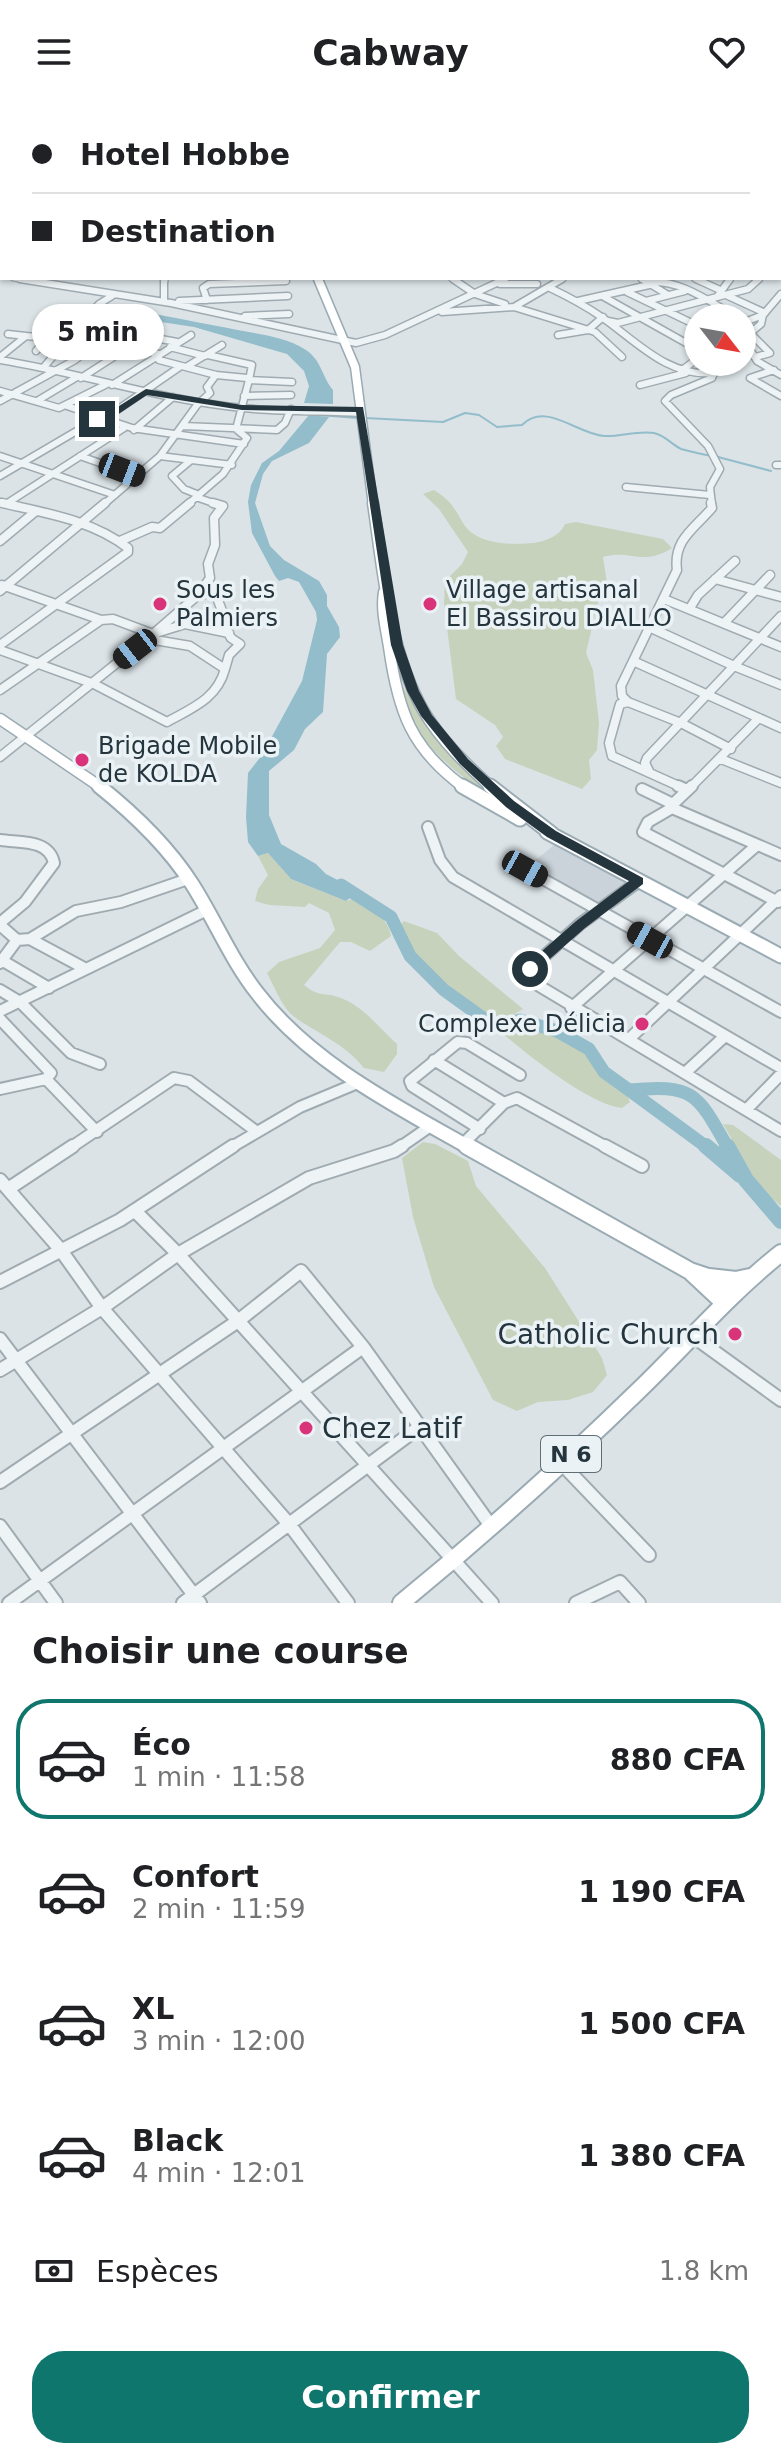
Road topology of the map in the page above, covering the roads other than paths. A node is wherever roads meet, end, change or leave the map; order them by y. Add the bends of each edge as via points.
1 (39, 280) edge
2 (163, 280) edge
3 (206, 280) edge
4 (275, 280) edge
5 (286, 280) edge
6 (318, 280) edge
7 (455, 280) edge
8 (505, 280) edge
9 (532, 280) edge
10 (560, 280) edge
11 (643, 280) edge
12 (656, 280) edge
13 (660, 280) edge
14 (698, 280) edge
15 (729, 280) edge
16 (758, 280) edge
17 (500, 284) junction
18 (537, 284) junction
19 (648, 284) junction
20 (206, 286) junction
21 (546, 287) junction
22 (720, 290) junction
23 (685, 291) junction
24 (627, 292) junction
25 (475, 294) junction
26 (668, 295) junction
27 (112, 296) junction
28 (288, 296) junction
29 (728, 296) junction
30 (717, 297) junction
31 (780, 297) edge
32 (606, 299) junction
33 (207, 300) junction
34 (700, 300) junction
35 (646, 301) junction
36 (168, 302) junction
37 (575, 302) junction
38 (698, 304) edge
39 (708, 304) edge
40 (514, 307) junction
41 (436, 312) junction
42 (663, 312) junction
43 (289, 314) junction
44 (764, 314) junction
45 (756, 316) edge
46 (232, 317) junction
47 (640, 318) junction
48 (605, 319) junction
49 (684, 319) edge
50 (80, 324) junction
51 (571, 324) junction
52 (291, 330) junction
53 (588, 330) junction
54 (8, 334) dead end
55 (191, 335) dead end
56 (26, 336) junction
57 (69, 337) junction
58 (100, 341) junction
59 (684, 342) edge
60 (346, 343) junction
61 (173, 344) junction
62 (222, 345) dead end
63 (129, 347) junction
64 (57, 353) junction
65 (159, 354) junction
66 (206, 355) junction
67 (622, 357) dead end
68 (0, 358) edge
69 (757, 359) joint
70 (183, 366) junction
71 (44, 367) junction
72 (57, 370) junction
73 (774, 370) junction
74 (684, 372) joint
75 (216, 375) junction
76 (781, 375) edge
77 (712, 376) edge
78 (746, 376) edge
79 (79, 378) junction
80 (750, 378) junction
81 (248, 379) junction
82 (292, 382) dead end
83 (110, 384) junction
84 (640, 385) dead end
85 (0, 391) edge
86 (146, 392) junction
87 (13, 394) junction
88 (291, 395) dead end
89 (244, 396) junction
90 (781, 396) edge
91 (173, 397) junction
92 (0, 401) edge
93 (37, 401) junction
94 (201, 402) junction
95 (67, 406) junction
96 (242, 408) junction
97 (291, 409) junction
98 (357, 411) junction
99 (99, 420) junction
100 (183, 426) junction
101 (124, 428) junction
102 (236, 429) junction
103 (134, 430) junction
104 (174, 438) junction
105 (244, 444) junction
106 (0, 456) edge
107 (80, 456) junction
108 (160, 456) junction
109 (190, 461) junction
110 (19, 464) junction
111 (232, 465) junction
112 (49, 474) junction
113 (0, 476) edge
114 (137, 476) junction
115 (626, 487) dead end
116 (115, 495) junction
117 (710, 495) junction
118 (197, 496) junction
119 (2, 504) edge
120 (36, 511) junction
121 (79, 525) junction
122 (0, 541) edge
123 (120, 541) junction
124 (735, 561) dead end
125 (770, 575) dead end
126 (210, 578) junction
127 (715, 579) junction
128 (386, 585) junction
129 (2, 587) edge
130 (757, 590) junction
131 (215, 592) junction
132 (198, 595) junction
133 (781, 597) edge
134 (664, 599) junction
135 (55, 602) junction
136 (690, 608) junction
137 (781, 616) edge
138 (101, 620) junction
139 (725, 622) junction
140 (649, 627) junction
141 (229, 633) junction
142 (151, 636) junction
143 (760, 639) junction
144 (0, 647) edge
145 (781, 647) edge
146 (633, 661) junction
147 (41, 664) junction
148 (734, 666) junction
149 (225, 669) junction
150 (94, 684) junction
151 (781, 685) edge
152 (0, 690) edge
153 (708, 694) junction
154 (628, 702) junction
155 (759, 718) junction
156 (0, 719) edge
157 (681, 723) junction
158 (781, 728) edge
159 (27, 736) junction
160 (731, 749) junction
161 (0, 757) edge
162 (721, 759) junction
163 (649, 771) junction
164 (781, 783) edge
165 (642, 789) dead end
166 (687, 790) junction
167 (672, 806) junction
168 (428, 827) dead end
169 (552, 834) junction
170 (0, 840) edge
171 (756, 846) junction
172 (781, 855) edge
173 (525, 869) dead end
174 (723, 875) junction
175 (188, 879) junction
176 (639, 881) junction
177 (779, 900) edge
178 (686, 907) junction
179 (207, 910) junction
180 (599, 910) junction
181 (0, 924) edge
182 (741, 935) junction
183 (30, 939) junction
184 (17, 940) junction
185 (650, 940) junction
186 (561, 942) junction
187 (781, 956) edge
188 (2, 962) edge
189 (84, 968) junction
190 (703, 969) junction
191 (614, 973) junction
192 (49, 988) junction
193 (0, 990) edge
194 (20, 1002) junction
195 (668, 1002) junction
196 (571, 1008) junction
197 (0, 1011) edge
198 (781, 1012) edge
199 (0, 1019) edge
200 (724, 1037) junction
201 (629, 1039) junction
202 (434, 1060) junction
203 (100, 1064) dead end
204 (781, 1071) edge
205 (686, 1072) junction
206 (520, 1075) dead end
207 (46, 1079) junction
208 (360, 1082) junction
209 (0, 1089) edge
210 (504, 1103) junction
211 (747, 1109) junction
212 (432, 1125) junction
213 (480, 1129) junction
214 (781, 1131) edge
215 (97, 1132) junction
216 (257, 1132) junction
217 (464, 1143) junction
218 (642, 1166) dead end
219 (4, 1184) edge
220 (135, 1211) junction
221 (60, 1249) junction
222 (178, 1254) junction
223 (776, 1257) edge
224 (690, 1271) junction
225 (708, 1277) junction
226 (750, 1277) junction
227 (0, 1282) edge
228 (726, 1298) junction
229 (102, 1308) junction
230 (238, 1321) junction
231 (690, 1334) junction
232 (0, 1339) edge
233 (363, 1347) junction
234 (15, 1360) junction
235 (0, 1370) edge
236 (161, 1373) junction
237 (299, 1391) junction
238 (781, 1400) edge
239 (418, 1428) junction
240 (73, 1432) junction
241 (223, 1449) junction
242 (561, 1463) junction
243 (366, 1464) junction
244 (0, 1482) edge
245 (132, 1511) junction
246 (289, 1524) junction
247 (0, 1526) edge
248 (491, 1526) junction
249 (649, 1555) dead end
250 (453, 1561) junction
251 (40, 1581) junction
252 (193, 1600) edge
253 (9, 1603) edge
254 (56, 1603) edge
255 (348, 1603) edge
256 (401, 1603) edge
257 (492, 1603) edge
258 (576, 1603) edge
259 (639, 1603) edge

1 - 27 street
2 - 36 street
3 - 20 street
4 - 20 street
5 - 28 street
6 - 60 main road
7 - 25 street
8 - 17 street
9 - 18 street
10 - 21 street
11 - 19 street
12 - 19 street
13 - 23 street
14 - 22 street
15 - 22 street
16 - 29 street
17 - 18 street
17 - 25 street
18 - 21 street
19 - 24 street
19 - 26 street
20 - 33 street
21 - 37 street
21 - 40 street
22 - 30 street
23 - 26 street
23 - 34 street
24 - 32 street
24 - 35 street
25 - 40 street
25 - 41 street
26 - 35 street
27 - 36 street
27 - 50 street
28 - 33 street
28 - 43 street
29 - 30 street
29 - 44 street
30 - 34 street
31 - 44 street
32 - 37 street
32 - 47 street
33 - 36 street
34 - 38 street
34 - 39 street
34 - 42 street
35 - 42 street
36 - 46 street
37 - 48 street
40 - 41 street
40 - 51 street
41 - 60 street via 365,342
42 - 47 street
42 - 49 street
43 - 46 street
43 - 52 street
44 - 45 street
44 - 69 street via 750,333 770,353
46 - 52 street
47 - 48 street via 618,323
47 - 59 street
48 - 53 street
48 - 74 street via 638,346
50 - 57 street
50 - 61 street
51 - 53 street
51 - 53 street via 558,335
52 - 60 street
53 - 67 street
54 - 56 street
55 - 61 street
56 - 64 street via 47,338 36,351
56 - 68 street
57 - 58 street
57 - 64 street
58 - 63 street
58 - 72 street
60 - 98 main road via 358,379
61 - 65 street
61 - 66 street
62 - 66 street
63 - 65 street
63 - 79 street
64 - 71 street
65 - 70 street via 159,360
65 - 83 street
66 - 70 street
66 - 81 street via 252,365
68 - 71 street
69 - 73 street
70 - 75 street
70 - 86 street
71 - 72 street
72 - 79 street
72 - 87 street
73 - 76 street
73 - 80 street
74 - 84 street
75 - 81 street
75 - 94 street
77 - 117 street via 665,401 720,465
78 - 80 street
79 - 83 street
79 - 93 street
80 - 90 street
81 - 82 street
81 - 89 street
83 - 86 street
83 - 95 street
85 - 87 street
86 - 91 street
86 - 99 street
87 - 92 street
87 - 93 street
88 - 89 street
89 - 96 street
91 - 94 street
91 - 103 street
93 - 95 street
94 - 96 street
94 - 100 street
95 - 99 street
96 - 97 street
96 - 102 street
97 - 98 street
97 - 102 street via 277,430
98 - 128 main road
99 - 101 street
99 - 110 street
100 - 102 street
100 - 104 street
101 - 103 street
101 - 107 street
102 - 105 street via 247,438
103 - 104 street
104 - 105 street
104 - 108 street
105 - 111 street
106 - 110 street
107 - 112 street
107 - 114 street
108 - 109 street
108 - 114 street
109 - 111 street
109 - 118 street via 172,476
110 - 112 street
110 - 113 street
111 - 118 street
112 - 116 street
112 - 119 street
114 - 116 street
115 - 117 street
116 - 121 street
117 - 134 street via 712,508 680,537 677,570
118 - 123 street via 160,528
118 - 126 street via 223,506 214,518
119 - 120 street
120 - 121 street
120 - 122 street
121 - 123 street
121 - 129 street
123 - 135 street via 128,552
124 - 127 street
125 - 130 street
126 - 131 street
126 - 132 street
127 - 130 street
127 - 136 street
128 - 169 main road via 397,645 427,716 480,778
128 - 169 main road via 382,605 395,687 413,736 467,789
129 - 135 street
130 - 133 street
130 - 139 street
131 - 132 street
131 - 141 street via 231,618 225,627
132 - 142 street
134 - 136 street
134 - 140 street
135 - 138 street
135 - 144 street
136 - 139 street
137 - 143 street
138 - 142 street via 113,619
138 - 147 street
139 - 143 street
140 - 146 street
140 - 148 street
141 - 142 street via 185,624
141 - 149 street via 240,644
142 - 149 street via 199,649
142 - 150 street
143 - 145 street
143 - 148 street
144 - 147 street
146 - 153 street
146 - 154 street via 621,686
147 - 150 street
147 - 152 street
148 - 151 street
148 - 153 street
149 - 150 street via 215,694 167,722
150 - 159 street
153 - 155 street
153 - 157 street
154 - 157 street
154 - 163 street via 620,704 610,751 617,760
155 - 158 street
155 - 160 street
156 - 159 main road
157 - 160 street
157 - 163 street via 647,758
159 - 161 street
159 - 175 main road via 138,817
160 - 162 street
162 - 164 street
162 - 166 street
163 - 166 street
165 - 167 street
166 - 167 street
167 - 171 street
167 - 174 street via 648,822 643,832
168 - 186 street via 440,860 453,877
169 - 176 main road
170 - 181 street via 44,846 54,863 25,902
171 - 172 street
171 - 174 street
173 - 180 street
174 - 177 street
174 - 178 street
175 - 179 main road
175 - 183 street via 76,911
176 - 178 main road
176 - 180 street
177 - 182 street
178 - 182 main road
178 - 185 street
179 - 189 street
179 - 208 main road via 248,983 272,1011
180 - 185 street
180 - 186 street
181 - 184 street
182 - 187 main road
182 - 190 street
183 - 184 street
183 - 189 street
184 - 188 street
185 - 190 street
185 - 191 street
186 - 191 street
186 - 196 street via 526,978
188 - 192 street
189 - 192 street
190 - 195 street
190 - 198 street
191 - 195 street
191 - 196 street
192 - 194 street
193 - 194 street
194 - 197 street
194 - 203 street via 63,1047
195 - 200 street
195 - 201 street
196 - 201 street
199 - 207 street via 51,1073
200 - 204 street
200 - 205 street
201 - 205 street
202 - 206 street via 458,1042 467,1043
202 - 210 street
202 - 213 street via 410,1084
204 - 211 street
205 - 211 street
207 - 209 street
207 - 215 street
208 - 212 main road
208 - 216 street
210 - 213 street
210 - 218 street via 523,1099
211 - 214 street
212 - 217 main road
212 - 222 street via 394,1151 309,1178
213 - 217 street
215 - 216 street via 133,1104 182,1078
215 - 219 street
216 - 220 street
217 - 224 main road
219 - 221 street
220 - 221 street
220 - 222 street
221 - 227 street
221 - 229 street
222 - 229 street
222 - 230 street
223 - 226 main road
224 - 225 main road
224 - 228 main road
225 - 226 main road
225 - 228 main road
226 - 228 main road
228 - 231 main road, N 6
229 - 234 street
229 - 236 street
230 - 233 street via 301,1271
230 - 236 street
230 - 237 street
231 - 238 street
231 - 242 main road, N 6
232 - 234 street
233 - 237 street
233 - 239 street
234 - 235 street
234 - 240 street
236 - 240 street
236 - 241 street
237 - 241 street
237 - 243 street
239 - 243 street
239 - 248 street
240 - 244 street
240 - 245 street
241 - 245 street
241 - 246 street
242 - 248 main road, N 6
242 - 249 street
243 - 246 street
243 - 250 street
245 - 251 street
245 - 252 street
246 - 252 street
246 - 255 street
247 - 251 street
248 - 250 main road, N 6
250 - 256 main road, N 6
250 - 257 street
251 - 253 street
251 - 254 street
258 - 259 street via 615,1582 625,1584

